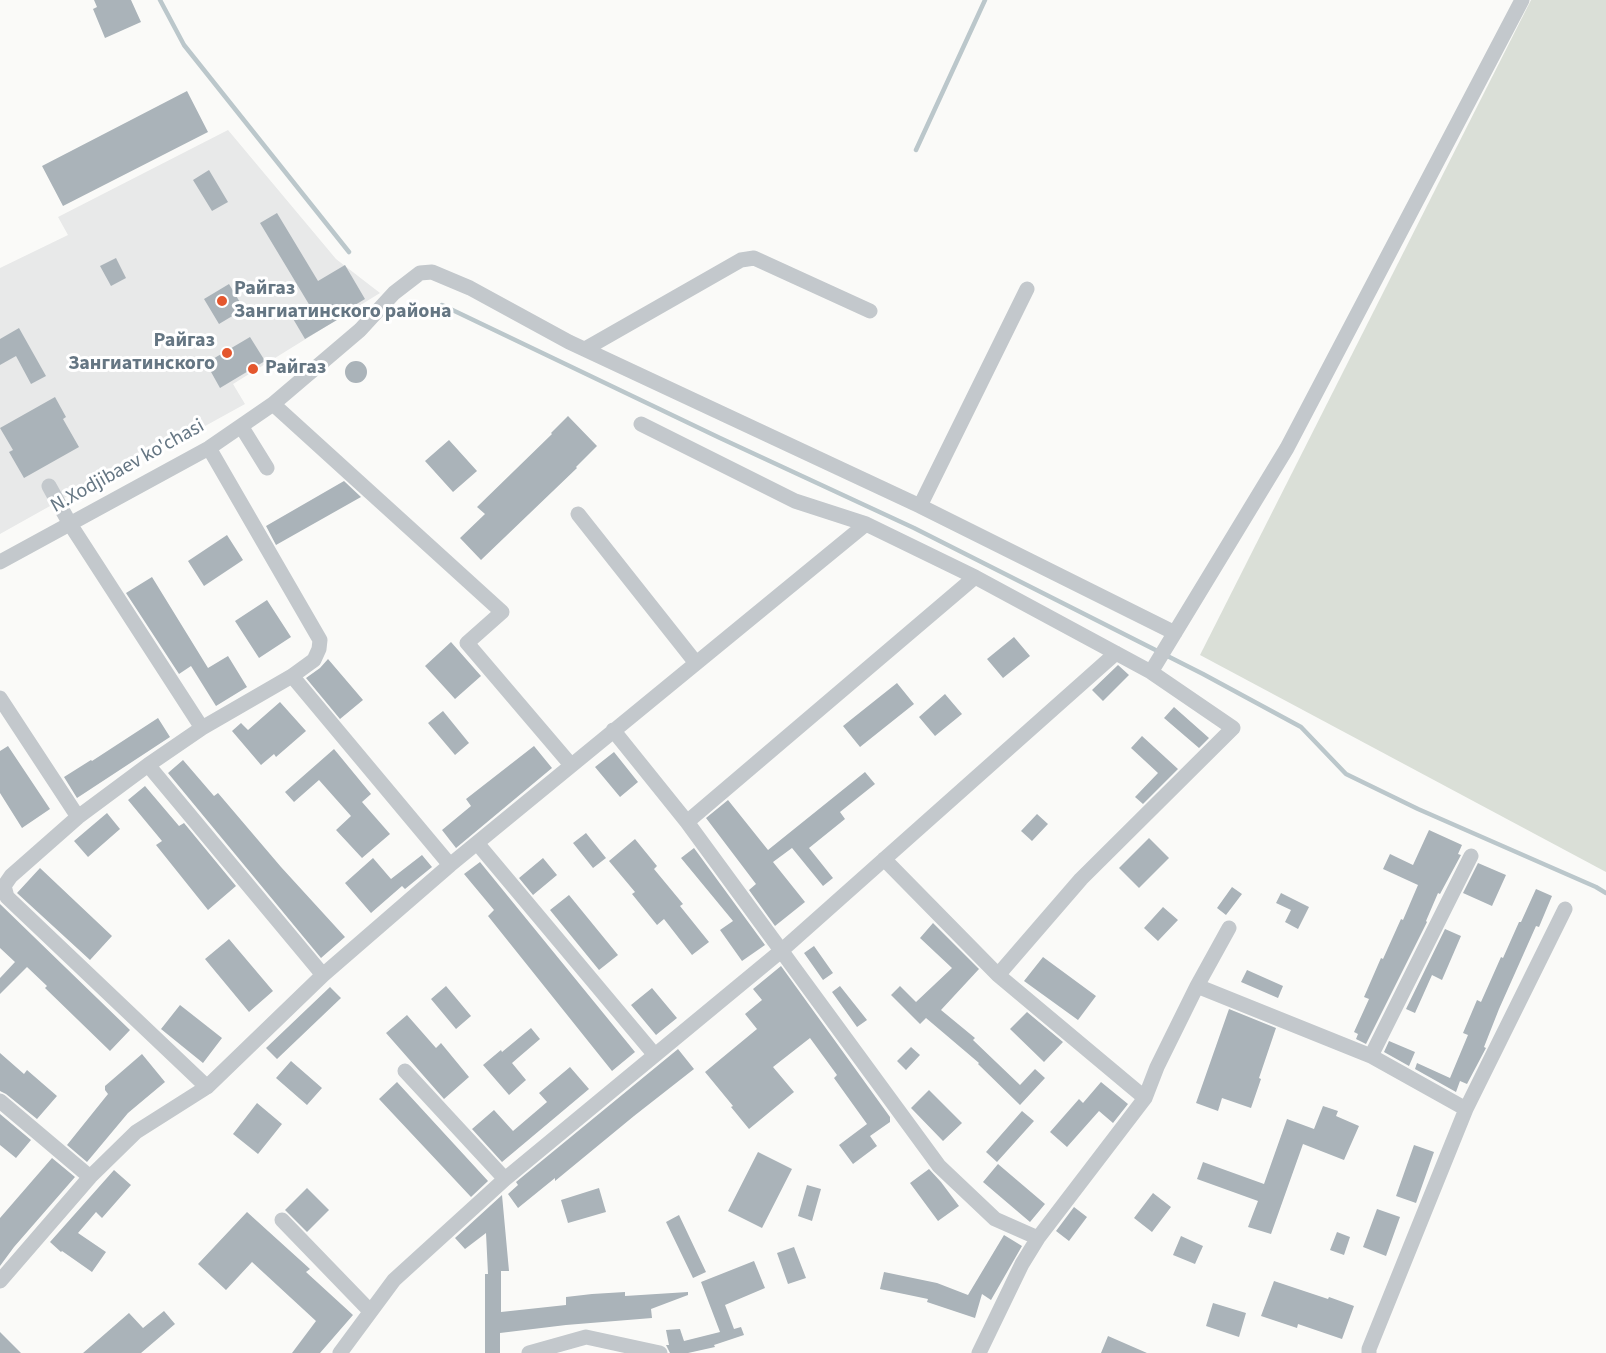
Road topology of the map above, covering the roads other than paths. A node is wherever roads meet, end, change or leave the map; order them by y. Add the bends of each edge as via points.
1 (1522, 0) edge
2 (1027, 289) dead end
3 (870, 311) dead end
4 (585, 350) junction
5 (273, 404) junction
6 (641, 424) dead end
7 (241, 426) junction
8 (209, 448) junction
9 (267, 468) dead end
10 (50, 486) dead end
11 (920, 506) junction
12 (578, 514) dead end
13 (70, 524) junction
14 (866, 524) junction
15 (0, 562) edge
16 (975, 577) junction
17 (1175, 633) junction
18 (1116, 653) junction
19 (1159, 660) junction
20 (696, 663) junction
21 (292, 676) junction
22 (0, 698) edge
23 (202, 728) junction
24 (613, 730) junction
25 (148, 765) junction
26 (571, 765) junction
27 (78, 817) junction
28 (687, 822) junction
29 (477, 843) junction
30 (1471, 856) dead end
31 (884, 859) junction
32 (450, 865) junction
33 (1565, 909) dead end
34 (1229, 928) dead end
35 (781, 951) junction
36 (324, 975) junction
37 (998, 975) junction
38 (1197, 986) junction
39 (654, 1054) junction
40 (1371, 1056) junction
41 (405, 1071) dead end
42 (207, 1087) junction
43 (1145, 1098) junction
44 (0, 1101) edge
45 (1466, 1109) junction
46 (90, 1178) junction
47 (505, 1179) junction
48 (282, 1221) dead end
49 (1038, 1238) junction
50 (1, 1278) edge
51 (370, 1311) junction
52 (340, 1353) edge
53 (529, 1353) edge
54 (660, 1353) edge
55 (980, 1353) edge
56 (1369, 1353) edge

1 - 17 street via 1287,448
2 - 11 street
3 - 4 street via 748,258
4 - 5 street, N.Xodjibaev ko'chasi via 471,288 432,272 420,273
4 - 11 street
5 - 7 street, N.Xodjibaev ko'chasi
5 - 26 street via 502,612 467,643
6 - 14 street via 795,501
7 - 8 street, N.Xodjibaev ko'chasi
7 - 9 street
8 - 13 street, N.Xodjibaev ko'chasi
8 - 21 street via 320,640 314,660
10 - 13 street
11 - 17 street
12 - 20 street
13 - 15 street, N.Xodjibaev ko'chasi
13 - 23 street
14 - 16 street
14 - 20 street
16 - 18 street
16 - 28 street
17 - 19 street
18 - 19 street
18 - 31 street
19 - 37 street via 1233,728 1081,879
20 - 24 street
21 - 23 street
21 - 32 street
22 - 27 street
23 - 25 street
24 - 26 street
24 - 28 street
25 - 27 street
25 - 36 street
26 - 29 street
27 - 42 street via 11,876 4,886 7,897
28 - 35 street
29 - 32 street
29 - 39 street
30 - 40 street
31 - 35 street
31 - 37 street
32 - 36 street
33 - 45 street
34 - 38 street
35 - 39 street
35 - 49 street via 939,1166 995,1219
36 - 42 street
37 - 43 street
38 - 40 street
38 - 43 street
39 - 47 street
40 - 45 street
41 - 47 street
42 - 46 street via 136,1132
43 - 49 street
44 - 46 street
45 - 56 street
46 - 50 street
47 - 51 street via 394,1280
48 - 51 street
49 - 55 street
51 - 52 street
53 - 54 street via 586,1337

